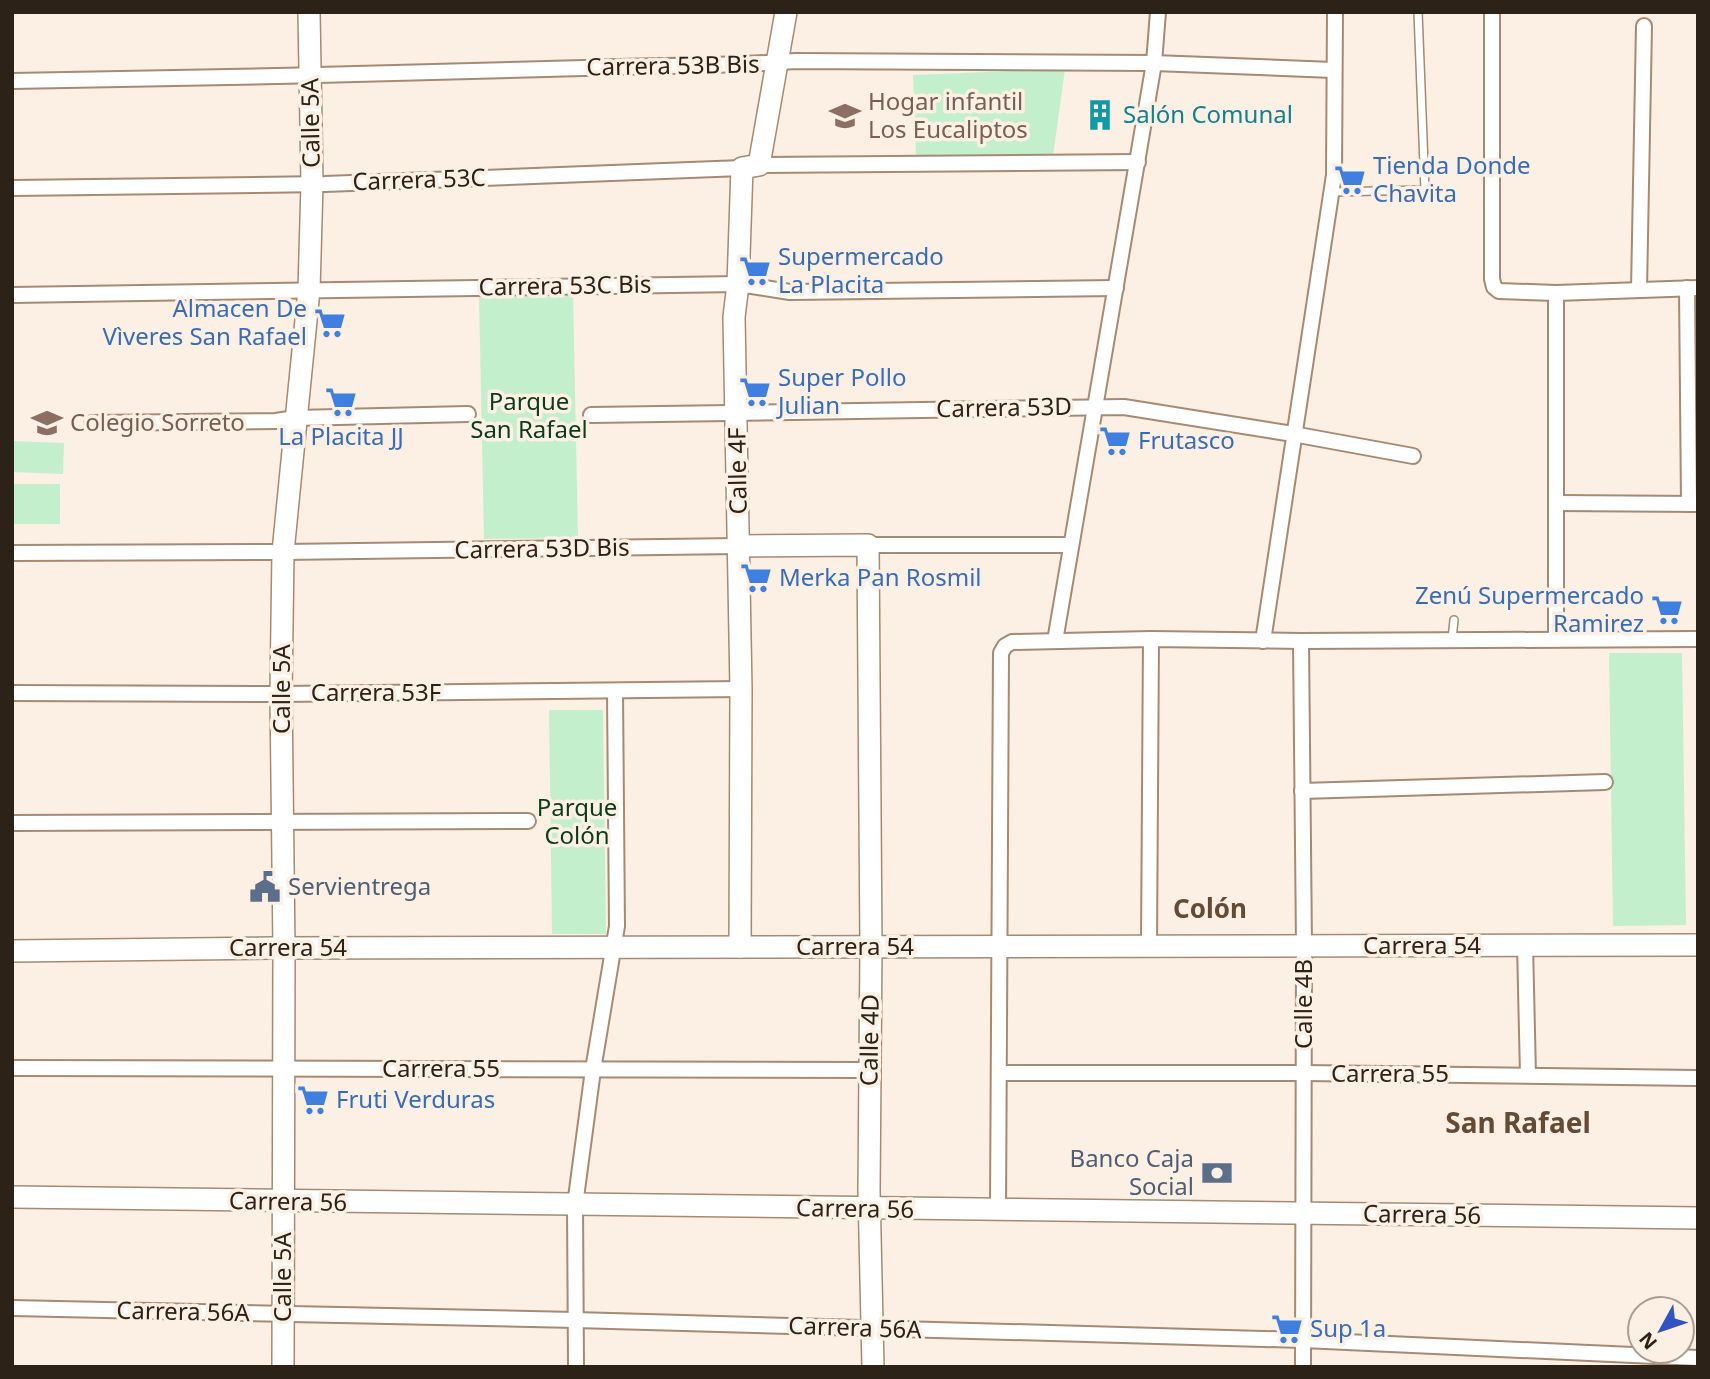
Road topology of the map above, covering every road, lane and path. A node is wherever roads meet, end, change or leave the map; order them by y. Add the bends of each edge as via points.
1 (309, 12) edge
2 (786, 12) edge
3 (1158, 12) edge
4 (1335, 12) edge
5 (1418, 12) edge
6 (1492, 12) edge
7 (1644, 26) dead end
8 (777, 63) junction
9 (1154, 63) junction
10 (1333, 70) junction
11 (311, 77) junction
12 (12, 81) edge
13 (1138, 162) junction
14 (750, 167) junction
15 (312, 184) junction
16 (12, 188) edge
17 (1331, 192) junction
18 (738, 284) junction
19 (1116, 288) junction
20 (1693, 288) edge
21 (309, 290) junction
22 (1639, 290) junction
23 (1556, 293) junction
24 (12, 295) edge
25 (1095, 407) junction
26 (737, 412) junction
27 (468, 414) dead end
28 (591, 415) dead end
29 (295, 418) junction
30 (92, 423) dead end
31 (1293, 434) junction
32 (1413, 456) dead end
33 (1557, 503) junction
34 (1693, 504) edge
35 (868, 545) junction
36 (1071, 545) junction
37 (739, 546) junction
38 (284, 552) junction
39 (12, 554) edge
40 (1454, 620) dead end
41 (1556, 638) junction
42 (1151, 639) junction
43 (1452, 639) junction
44 (1698, 639) edge
45 (1055, 641) junction
46 (1262, 641) junction
47 (1301, 641) junction
48 (741, 689) junction
49 (615, 692) junction
50 (12, 693) edge
51 (281, 694) junction
52 (1605, 782) dead end
53 (1302, 791) junction
54 (282, 821) junction
55 (528, 821) dead end
56 (12, 823) edge
57 (1525, 945) junction
58 (1698, 945) edge
59 (1149, 946) junction
60 (1304, 946) junction
61 (615, 947) junction
62 (740, 947) junction
63 (871, 947) junction
64 (1001, 947) junction
65 (284, 948) junction
66 (12, 951) edge
67 (12, 1068) edge
68 (284, 1068) junction
69 (593, 1070) junction
70 (869, 1070) junction
71 (999, 1073) junction
72 (1304, 1073) junction
73 (1528, 1075) junction
74 (1698, 1077) edge
75 (12, 1197) edge
76 (283, 1202) junction
77 (575, 1205) junction
78 (869, 1209) junction
79 (998, 1210) junction
80 (1303, 1214) junction
81 (1698, 1219) edge
82 (12, 1308) edge
83 (283, 1314) junction
84 (575, 1320) junction
85 (872, 1328) junction
86 (1303, 1340) junction
87 (1698, 1358) edge
88 (283, 1367) edge
89 (576, 1367) edge
90 (873, 1367) edge
91 (1303, 1367) edge

1 - 11 street, Calle 5A
2 - 8 street, Calle 4F
3 - 9 street
4 - 10 street
5 - 17 lane via 1425,190
6 - 23 street via 1492,279 1500,291
7 - 22 street
8 - 9 street, Carrera 53B Bis
8 - 11 street, Carrera 53B Bis
8 - 14 street, Calle 4F
9 - 10 street, Carrera 53B Bis
9 - 13 street
10 - 17 street
11 - 12 street, Carrera 53B Bis
11 - 15 street, Calle 5A
13 - 14 street, Carrera 53C
13 - 19 street
14 - 15 street, Carrera 53C
14 - 18 street, Calle 4F
15 - 16 street, Carrera 53C
15 - 21 street, Calle 5A
17 - 31 street
18 - 19 street, Carrera 53C Bis via 790,292
18 - 21 street, Carrera 53C Bis
18 - 26 street, Calle 4F via 734,330
19 - 25 street
20 - 22 street
20 - 34 street
21 - 24 street, Carrera 53C Bis
21 - 29 street, Calle 5A
22 - 23 street
23 - 33 street
25 - 26 street, Carrera 53D
25 - 31 street, Carrera 53D via 1124,407
25 - 36 street
26 - 28 street, Carrera 53D
26 - 37 street, Calle 4F
27 - 29 street
29 - 30 street
29 - 38 street, Calle 5A
31 - 32 street, Carrera 53D
31 - 46 street
33 - 34 street
33 - 41 street
35 - 36 street, Carrera 53D Bis
35 - 37 street, Carrera 53D Bis
35 - 63 street, Calle 4D
36 - 45 street
37 - 38 street, Carrera 53D Bis
37 - 48 street, Calle 4F
38 - 39 street, Carrera 53D Bis
38 - 51 street, Calle 5A
40 - 43 lane
41 - 43 street
41 - 44 street
42 - 45 street
42 - 46 street
42 - 59 street
43 - 47 street
45 - 64 street via 1012,642 1001,653
46 - 47 street
47 - 53 street, Calle 4B
48 - 49 street, Carrera 53F
48 - 62 street, Calle 4F
49 - 51 street, Carrera 53F
49 - 61 street
50 - 51 street, Carrera 53F
51 - 54 street, Calle 5A
52 - 53 street
53 - 60 street, Calle 4B
54 - 55 street
54 - 56 street
54 - 65 street, Calle 5A
57 - 58 street, Carrera 54
57 - 60 street, Carrera 54
57 - 73 street
59 - 60 street, Carrera 54
59 - 64 street, Carrera 54
60 - 72 street, Calle 4B
61 - 62 street, Carrera 54
61 - 65 street, Carrera 54
61 - 69 street
62 - 63 street, Carrera 54
63 - 64 street, Carrera 54
63 - 70 street, Calle 4D
64 - 71 street
65 - 66 street, Carrera 54
65 - 68 street, Calle 5A
67 - 68 street, Carrera 55
68 - 69 street, Carrera 55
68 - 76 street, Calle 5A
69 - 70 street, Carrera 55
69 - 77 street
70 - 78 street, Calle 4D
71 - 72 street, Carrera 55
71 - 79 street
72 - 73 street, Carrera 55
72 - 80 street, Calle 4B
73 - 74 street, Carrera 55
75 - 76 street, Carrera 56
76 - 77 street, Carrera 56
76 - 83 street, Calle 5A
77 - 78 street, Carrera 56
77 - 84 street
78 - 79 street, Carrera 56
78 - 85 street, Calle 4D
79 - 80 street, Carrera 56
80 - 81 street, Carrera 56
80 - 86 street, Calle 4B
82 - 83 street, Carrera 56A
83 - 84 street, Carrera 56A
83 - 88 street, Calle 5A
84 - 85 street, Carrera 56A
84 - 89 street
85 - 86 street, Carrera 56A
85 - 90 street, Calle 4D
86 - 87 street, Carrera 56A
86 - 91 street, Calle 4B

